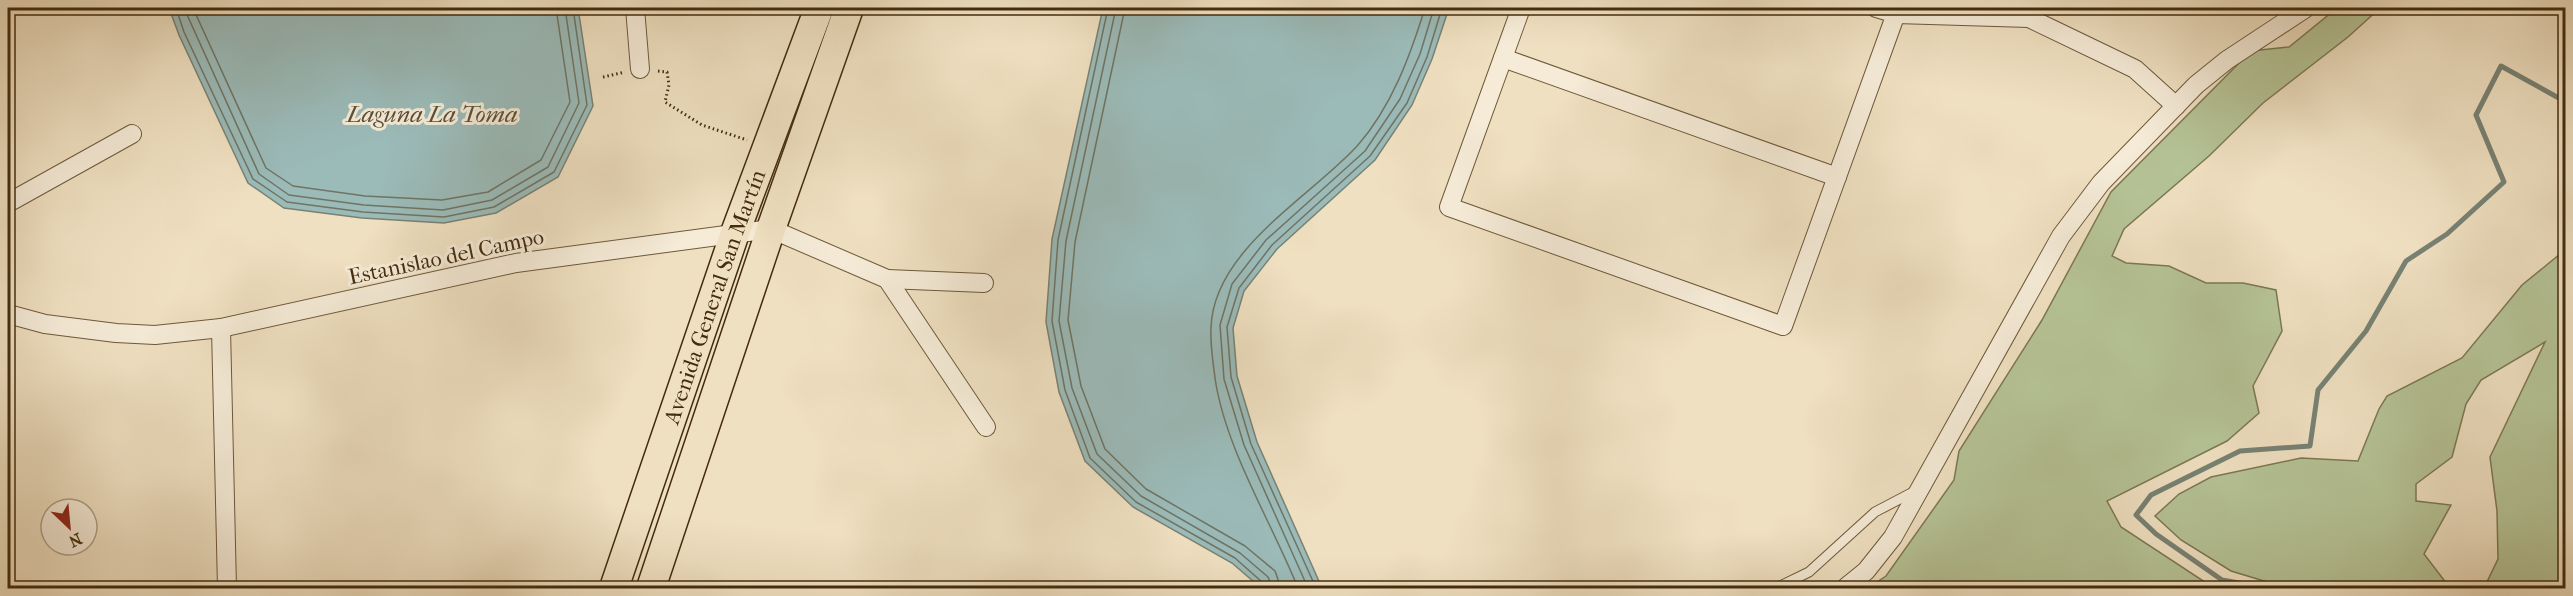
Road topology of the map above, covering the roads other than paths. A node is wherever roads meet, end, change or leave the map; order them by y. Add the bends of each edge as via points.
1 (635, 8) edge
2 (819, 8) edge
3 (849, 8) edge
4 (1521, 8) edge
5 (1876, 8) edge
6 (2306, 8) edge
7 (1897, 11) edge
8 (1503, 58) junction
9 (640, 69) road end
10 (2175, 106) junction
11 (132, 134) dead end
12 (1837, 177) junction
13 (8, 203) edge
14 (771, 229) junction
15 (735, 233) junction
16 (886, 279) junction
17 (984, 283) dead end
18 (8, 314) edge
19 (221, 328) junction
20 (986, 427) dead end
21 (1919, 489) junction
22 (228, 588) edge
23 (615, 588) edge
24 (651, 588) edge
25 (1776, 588) edge
26 (1845, 588) edge

1 - 9 street
2 - 15 main road, Avenida General San Martín
3 - 14 main road, Avenida General San Martín
4 - 8 street
5 - 7 street
6 - 10 street via 2227,60
7 - 10 street via 2029,18 2135,69
7 - 12 street
8 - 12 street
8 - 12 street via 1449,207 1783,326
10 - 21 street via 2100,183 2061,236
11 - 13 street
14 - 15 street, Estanislao del Campo
14 - 16 street, Estanislao del Campo
14 - 24 main road, Avenida General San Martín
15 - 19 street, Estanislao del Campo via 516,263
15 - 23 main road, Avenida General San Martín
16 - 17 street, Estanislao del Campo
16 - 20 street
18 - 19 street, Estanislao del Campo via 45,324 116,333 155,335
19 - 22 street
21 - 25 lane via 1875,512 1809,572
21 - 26 street via 1893,537 1866,571

